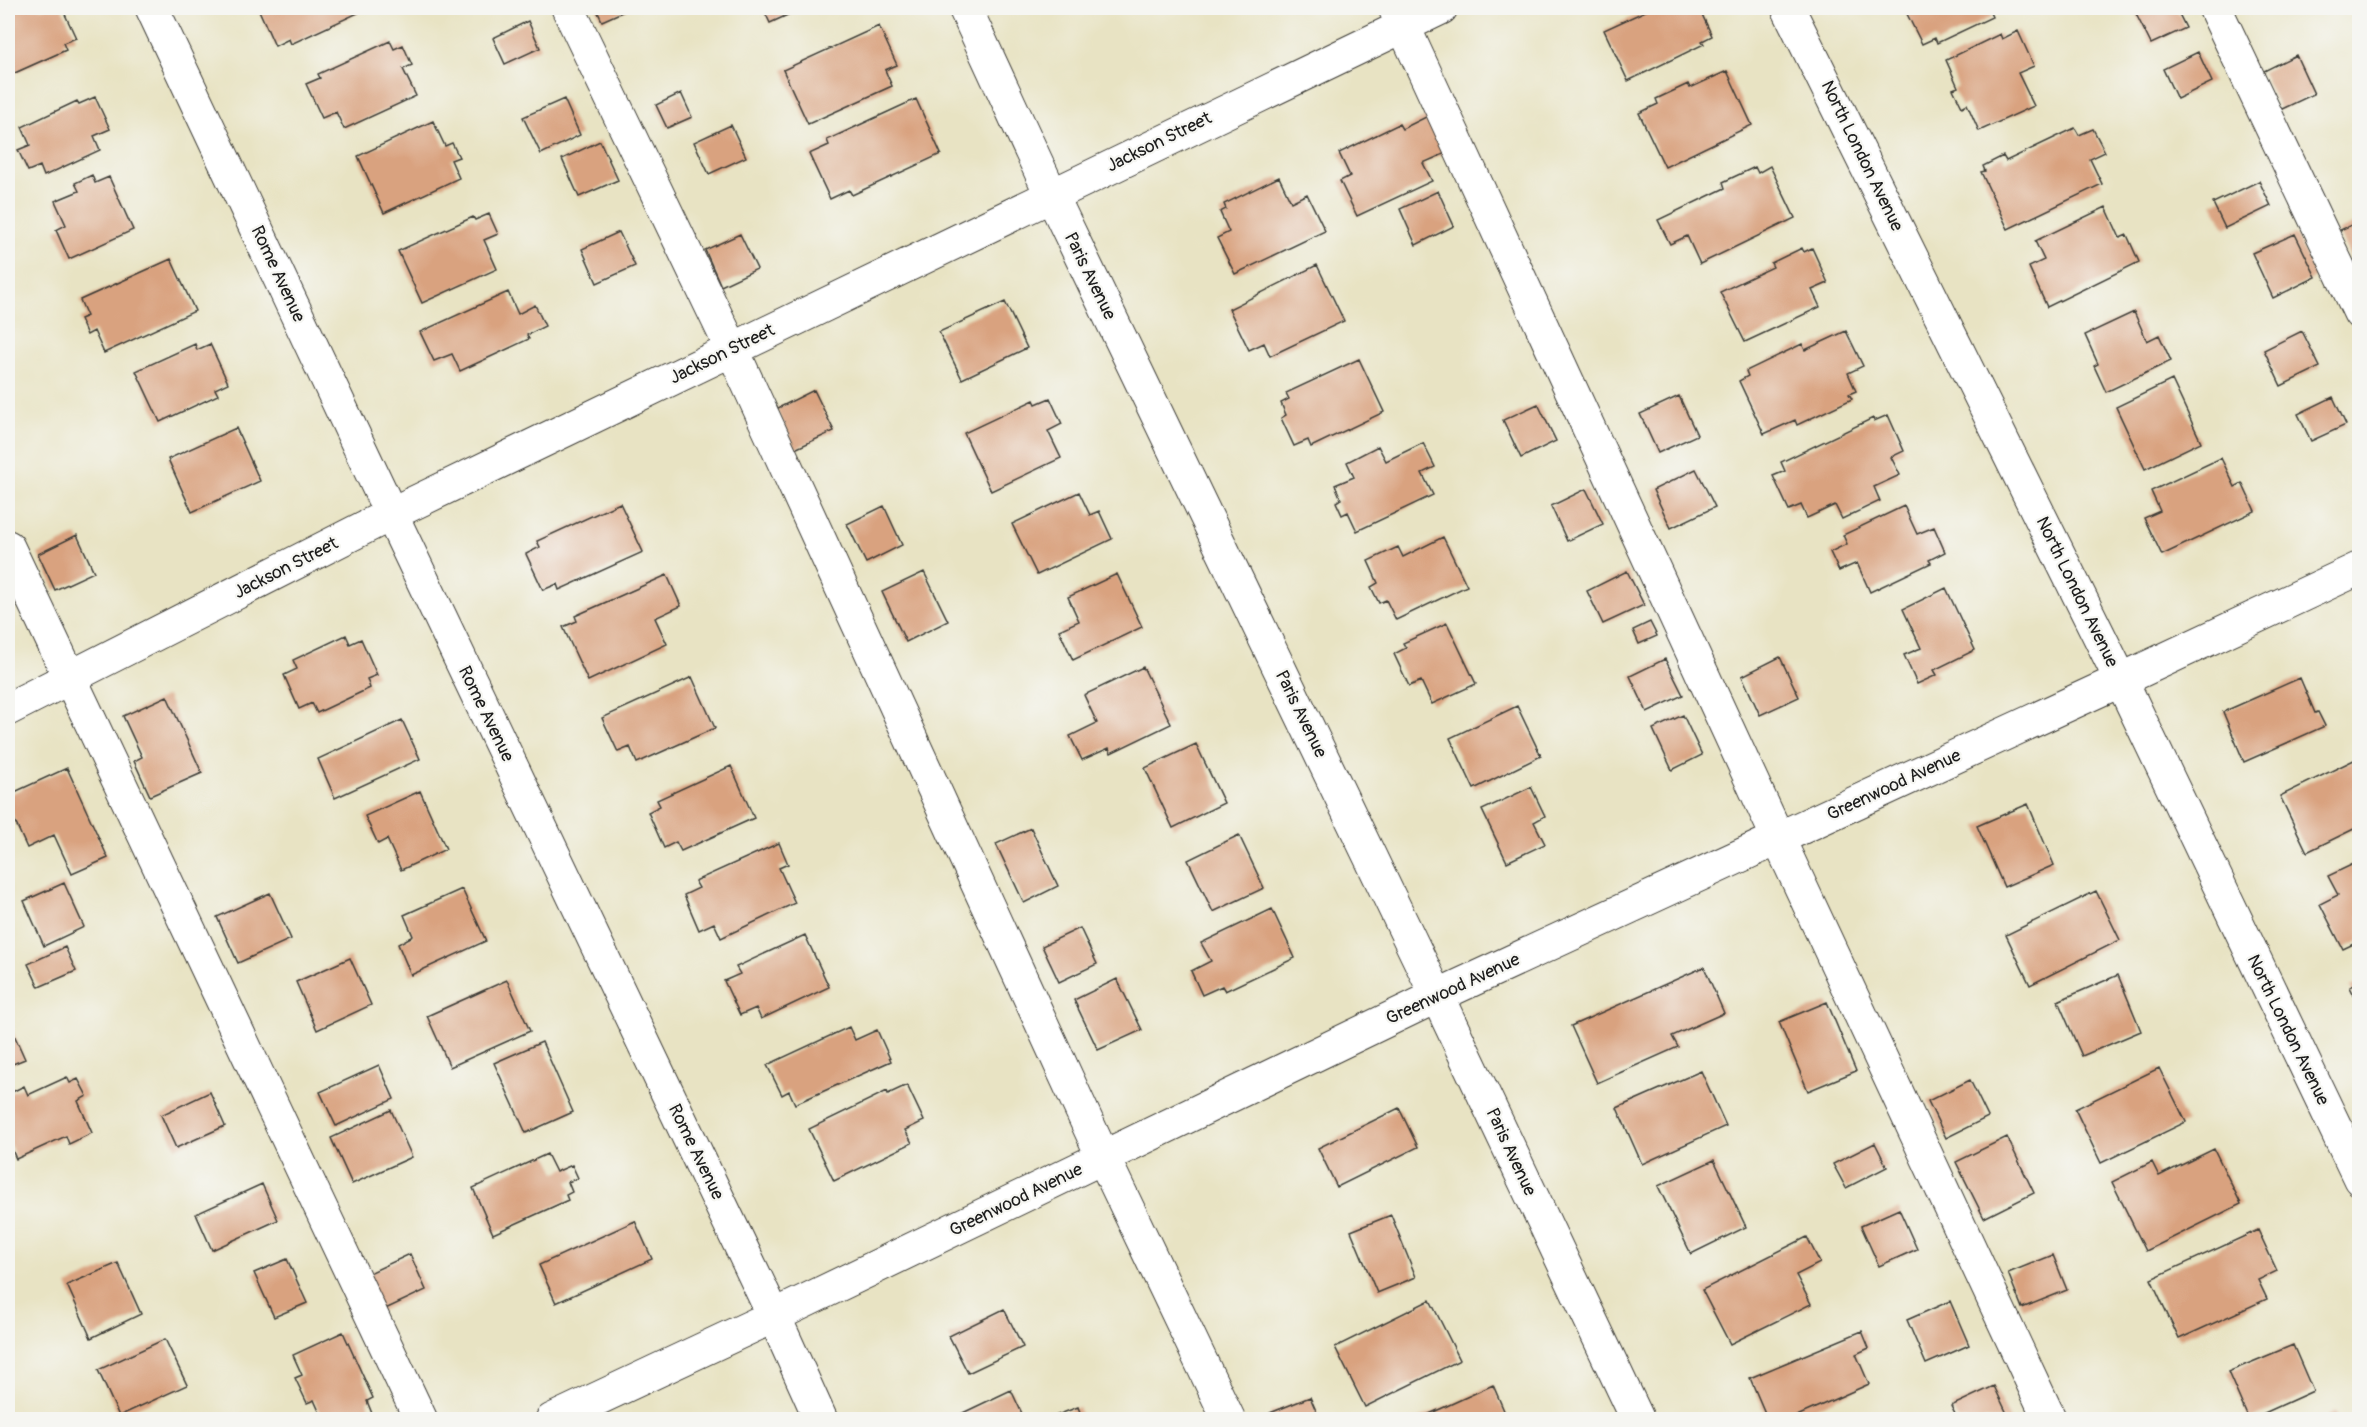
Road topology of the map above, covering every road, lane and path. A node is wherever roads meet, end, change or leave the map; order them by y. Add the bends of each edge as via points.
1 (152, 8) edge
2 (568, 8) edge
3 (965, 8) edge
4 (1441, 8) edge
5 (1788, 8) edge
6 (2215, 8) edge
7 (1399, 16) edge
8 (1051, 194) junction
9 (2360, 313) edge
10 (732, 349) junction
11 (391, 514) junction
12 (8, 547) edge
13 (2360, 568) edge
14 (69, 679) junction
15 (2121, 681) junction
16 (8, 709) edge
17 (1778, 838) junction
18 (1437, 996) junction
19 (1103, 1158) junction
20 (2360, 1179) edge
21 (774, 1316) junction
22 (421, 1419) edge
23 (552, 1419) edge
24 (821, 1419) edge
25 (1229, 1419) edge
26 (1638, 1419) edge
27 (2050, 1419) edge

1 - 11 street, Rome Avenue
2 - 10 street
3 - 8 street, Paris Avenue
4 - 7 street, Jackson Street
5 - 15 street, North London Avenue
6 - 9 street
7 - 8 street, Jackson Street
7 - 17 street
8 - 10 street, Jackson Street
8 - 18 street, Paris Avenue
10 - 11 street, Jackson Street
10 - 19 street
11 - 14 street, Jackson Street
11 - 21 street, Rome Avenue
12 - 14 street
13 - 15 street, Greenwood Avenue
14 - 16 street, Jackson Street
14 - 22 street
15 - 17 street, Greenwood Avenue
15 - 20 street, North London Avenue
17 - 18 street, Greenwood Avenue
17 - 27 street
18 - 19 street, Greenwood Avenue
18 - 26 street, Paris Avenue
19 - 21 street, Greenwood Avenue
19 - 25 street
21 - 23 street, Greenwood Avenue
21 - 24 street, Rome Avenue

